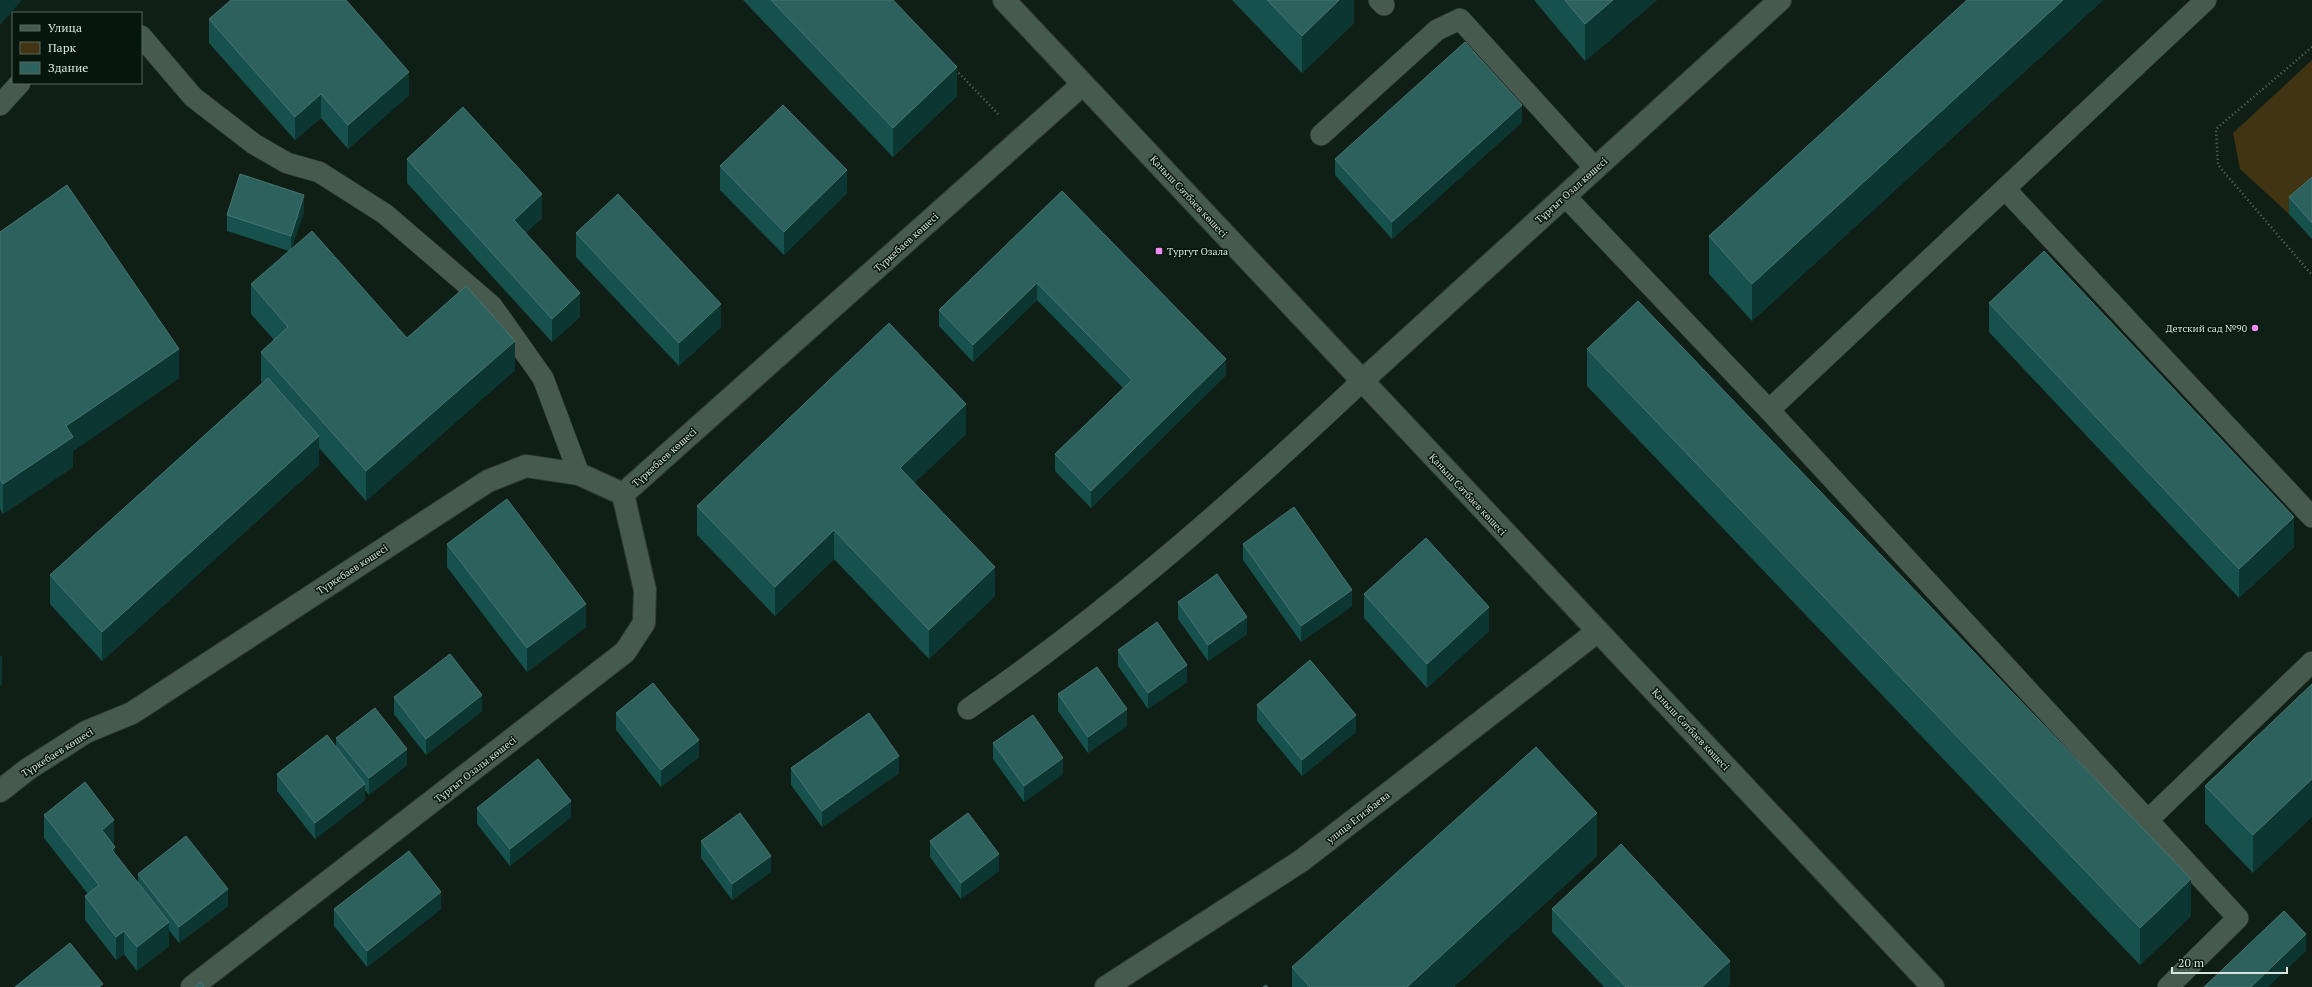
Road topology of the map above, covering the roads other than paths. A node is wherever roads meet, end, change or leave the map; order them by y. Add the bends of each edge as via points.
1 (1004, 0) edge
2 (1780, 0) edge
3 (2206, 0) edge
4 (142, 37) edge
5 (19, 84) edge
6 (1084, 84) junction
7 (0, 106) edge
8 (1321, 135) dead end
9 (1595, 168) junction
10 (2005, 189) junction
11 (1565, 196) junction
12 (1362, 380) junction
13 (1769, 410) junction
14 (579, 474) junction
15 (623, 494) junction
16 (2312, 517) edge
17 (1598, 631) junction
18 (2312, 662) edge
19 (968, 709) dead end
20 (0, 791) edge
21 (2148, 820) junction
22 (192, 987) edge
23 (1106, 987) edge
24 (1933, 987) edge
25 (2168, 987) edge

1 - 6 street, Қаныш Сәтбаев көшесі
2 - 9 street, Тұрғыт Озал көшесі
3 - 10 lane
4 - 14 lane via 193,97 254,144 287,163 319,172 385,214 492,306 543,378
5 - 7 lane
6 - 12 street, Қаныш Сәтбаев көшесі
6 - 15 street, Түркебаев көшесі
8 - 9 lane via 1437,30 1460,19
9 - 11 street, Тұрғыт Озал көшесі
10 - 13 lane
10 - 16 lane
11 - 12 street, Тұрғыт Озал көшесі
11 - 13 lane
12 - 17 street, Қаныш Сәтбаев көшесі
12 - 19 lane via 1306,434 1153,568 1024,671
13 - 21 lane
14 - 15 street, Түркебаев көшесі
14 - 20 street, Түркебаев көшесі via 526,466 488,481 132,713 86,732 28,769
15 - 22 street, Тұрғыт Озалы көшесі via 645,590 644,623 625,652
17 - 23 street, улица Егизбаева via 1301,861
17 - 24 street, Қаныш Сәтбаев көшесі
18 - 21 lane
21 - 25 lane via 2238,918

